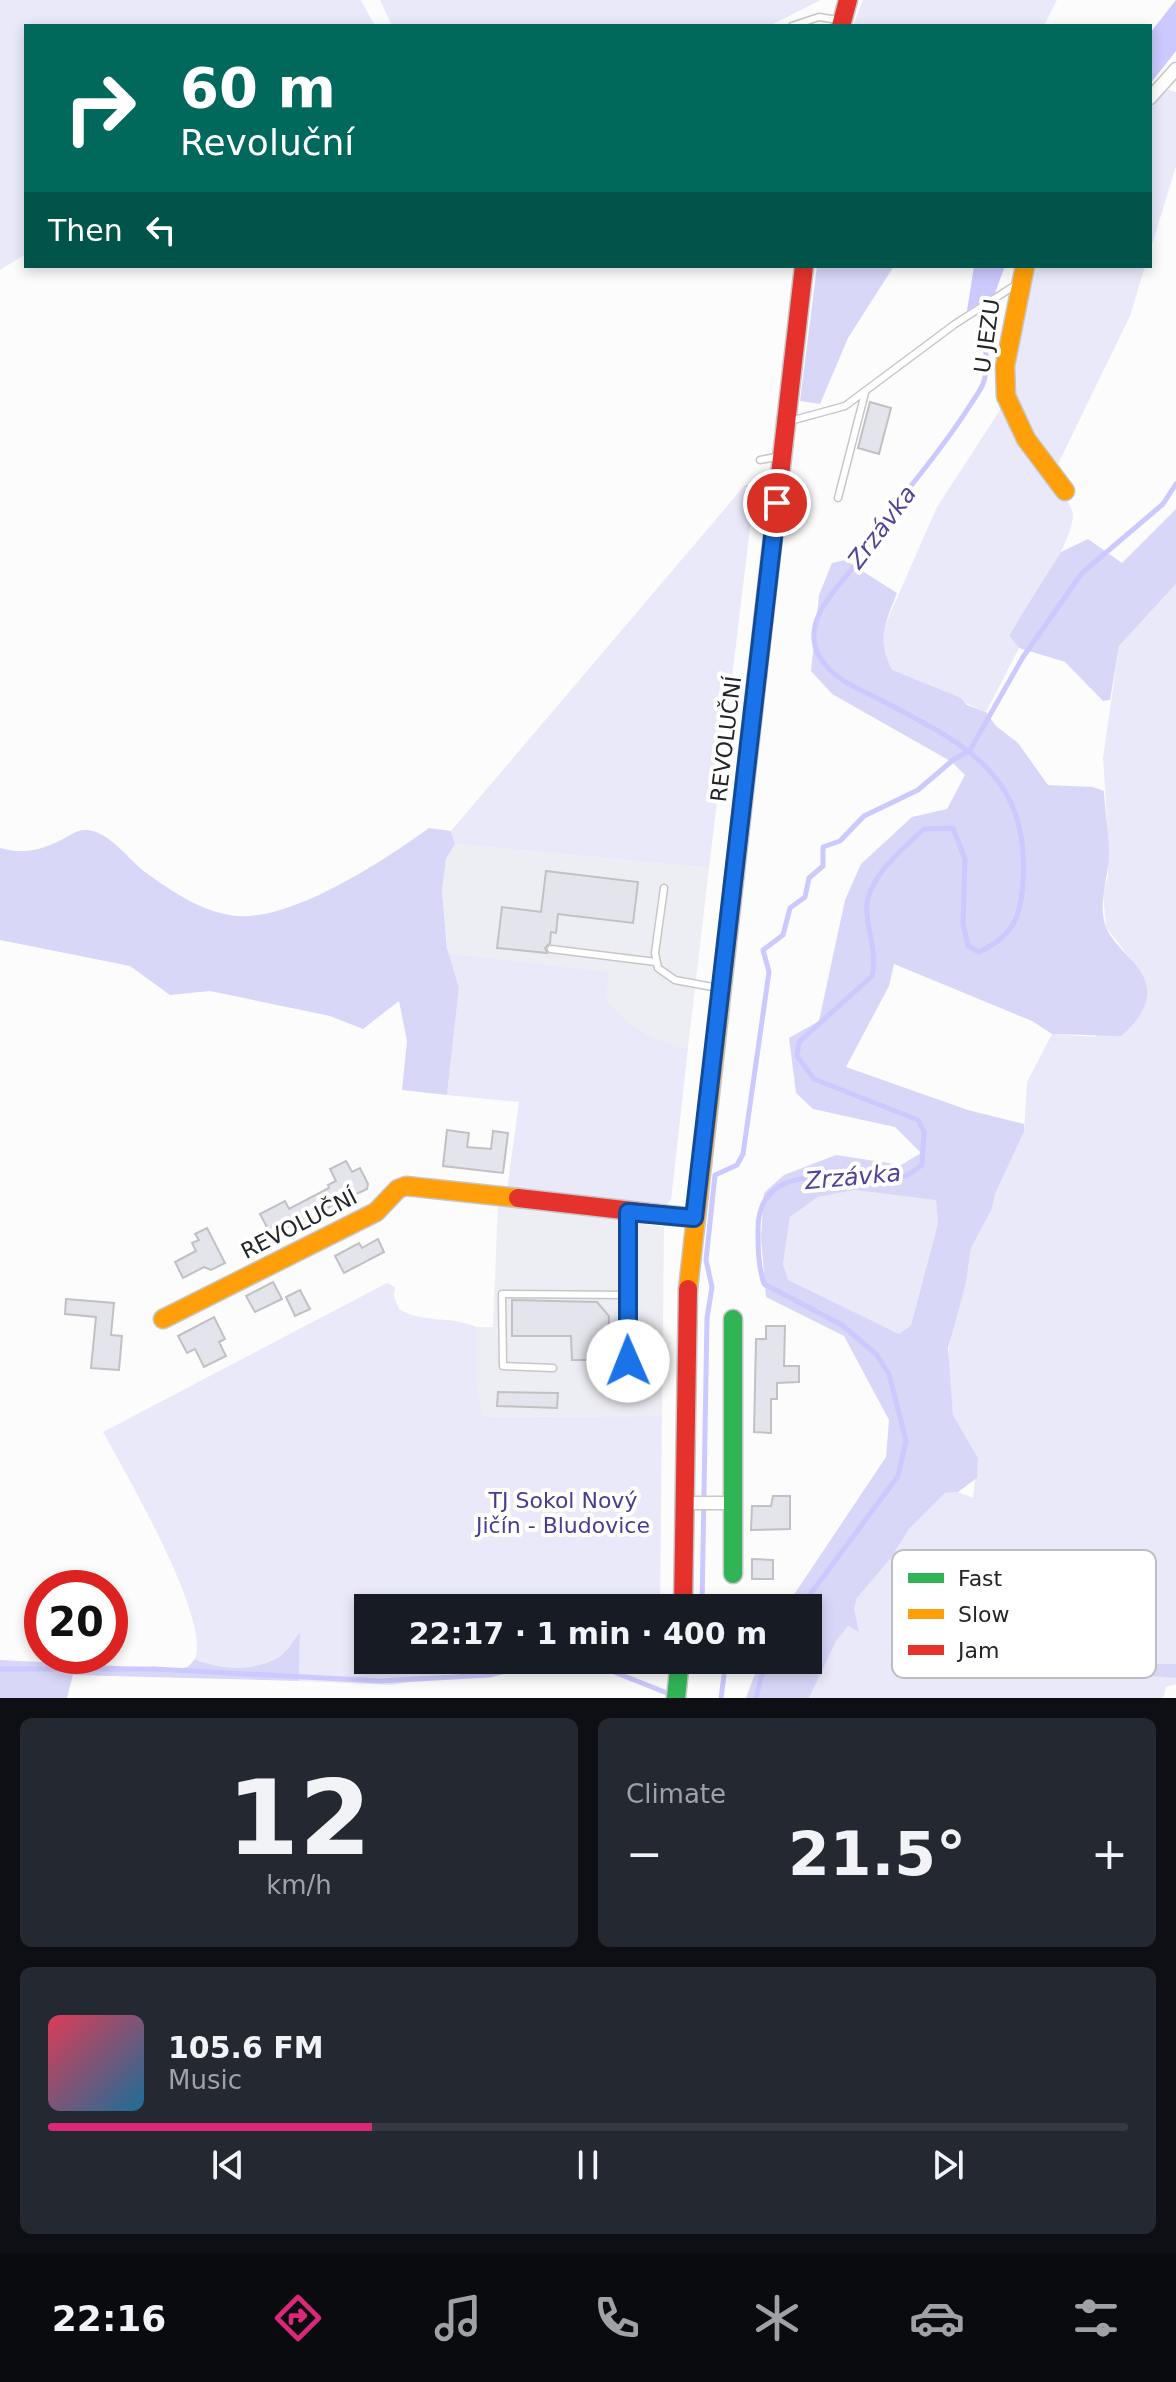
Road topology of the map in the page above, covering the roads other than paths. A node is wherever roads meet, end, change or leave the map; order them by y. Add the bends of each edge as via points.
1 (848, 0) edge
2 (841, 23) edge
3 (798, 24) edge
4 (1176, 69) edge
5 (1152, 96) edge
6 (804, 268) edge
7 (1022, 275) edge
8 (865, 392) junction
9 (786, 421) junction
10 (760, 460) dead end
11 (781, 466) junction
12 (1065, 491) dead end
13 (838, 498) dead end
14 (664, 888) dead end
15 (551, 949) dead end
16 (656, 962) junction
17 (721, 988) junction
18 (628, 1212) junction
19 (694, 1218) junction
20 (627, 1295) junction
21 (163, 1319) dead end
22 (733, 1319) dead end
23 (628, 1361) dead end
24 (553, 1368) dead end
25 (698, 1503) junction
26 (734, 1503) junction
27 (733, 1574) dead end
28 (685, 1594) edge
29 (678, 1674) edge
30 (676, 1694) edge

1 - 2 main road
2 - 3 lane via 819,17
4 - 5 street
6 - 9 main road, REVOLUČNÍ
7 - 8 lane via 995,301 955,324
7 - 12 main road, U JEZU via 1005,393 1027,440
8 - 9 lane via 837,409
8 - 13 lane
9 - 11 main road, REVOLUČNÍ
10 - 11 lane
11 - 17 main road, REVOLUČNÍ
14 - 16 lane
15 - 16 lane
16 - 17 lane via 668,977
17 - 19 main road, REVOLUČNÍ
18 - 19 main road, REVOLUČNÍ
18 - 20 lane
18 - 21 main road, REVOLUČNÍ via 401,1186 380,1210
19 - 25 main road, REVOLUČNÍ via 687,1337
20 - 23 lane
20 - 24 lane via 502,1294 503,1366
22 - 26 main road
25 - 26 street
25 - 28 main road, REVOLUČNÍ
26 - 27 main road
29 - 30 main road

